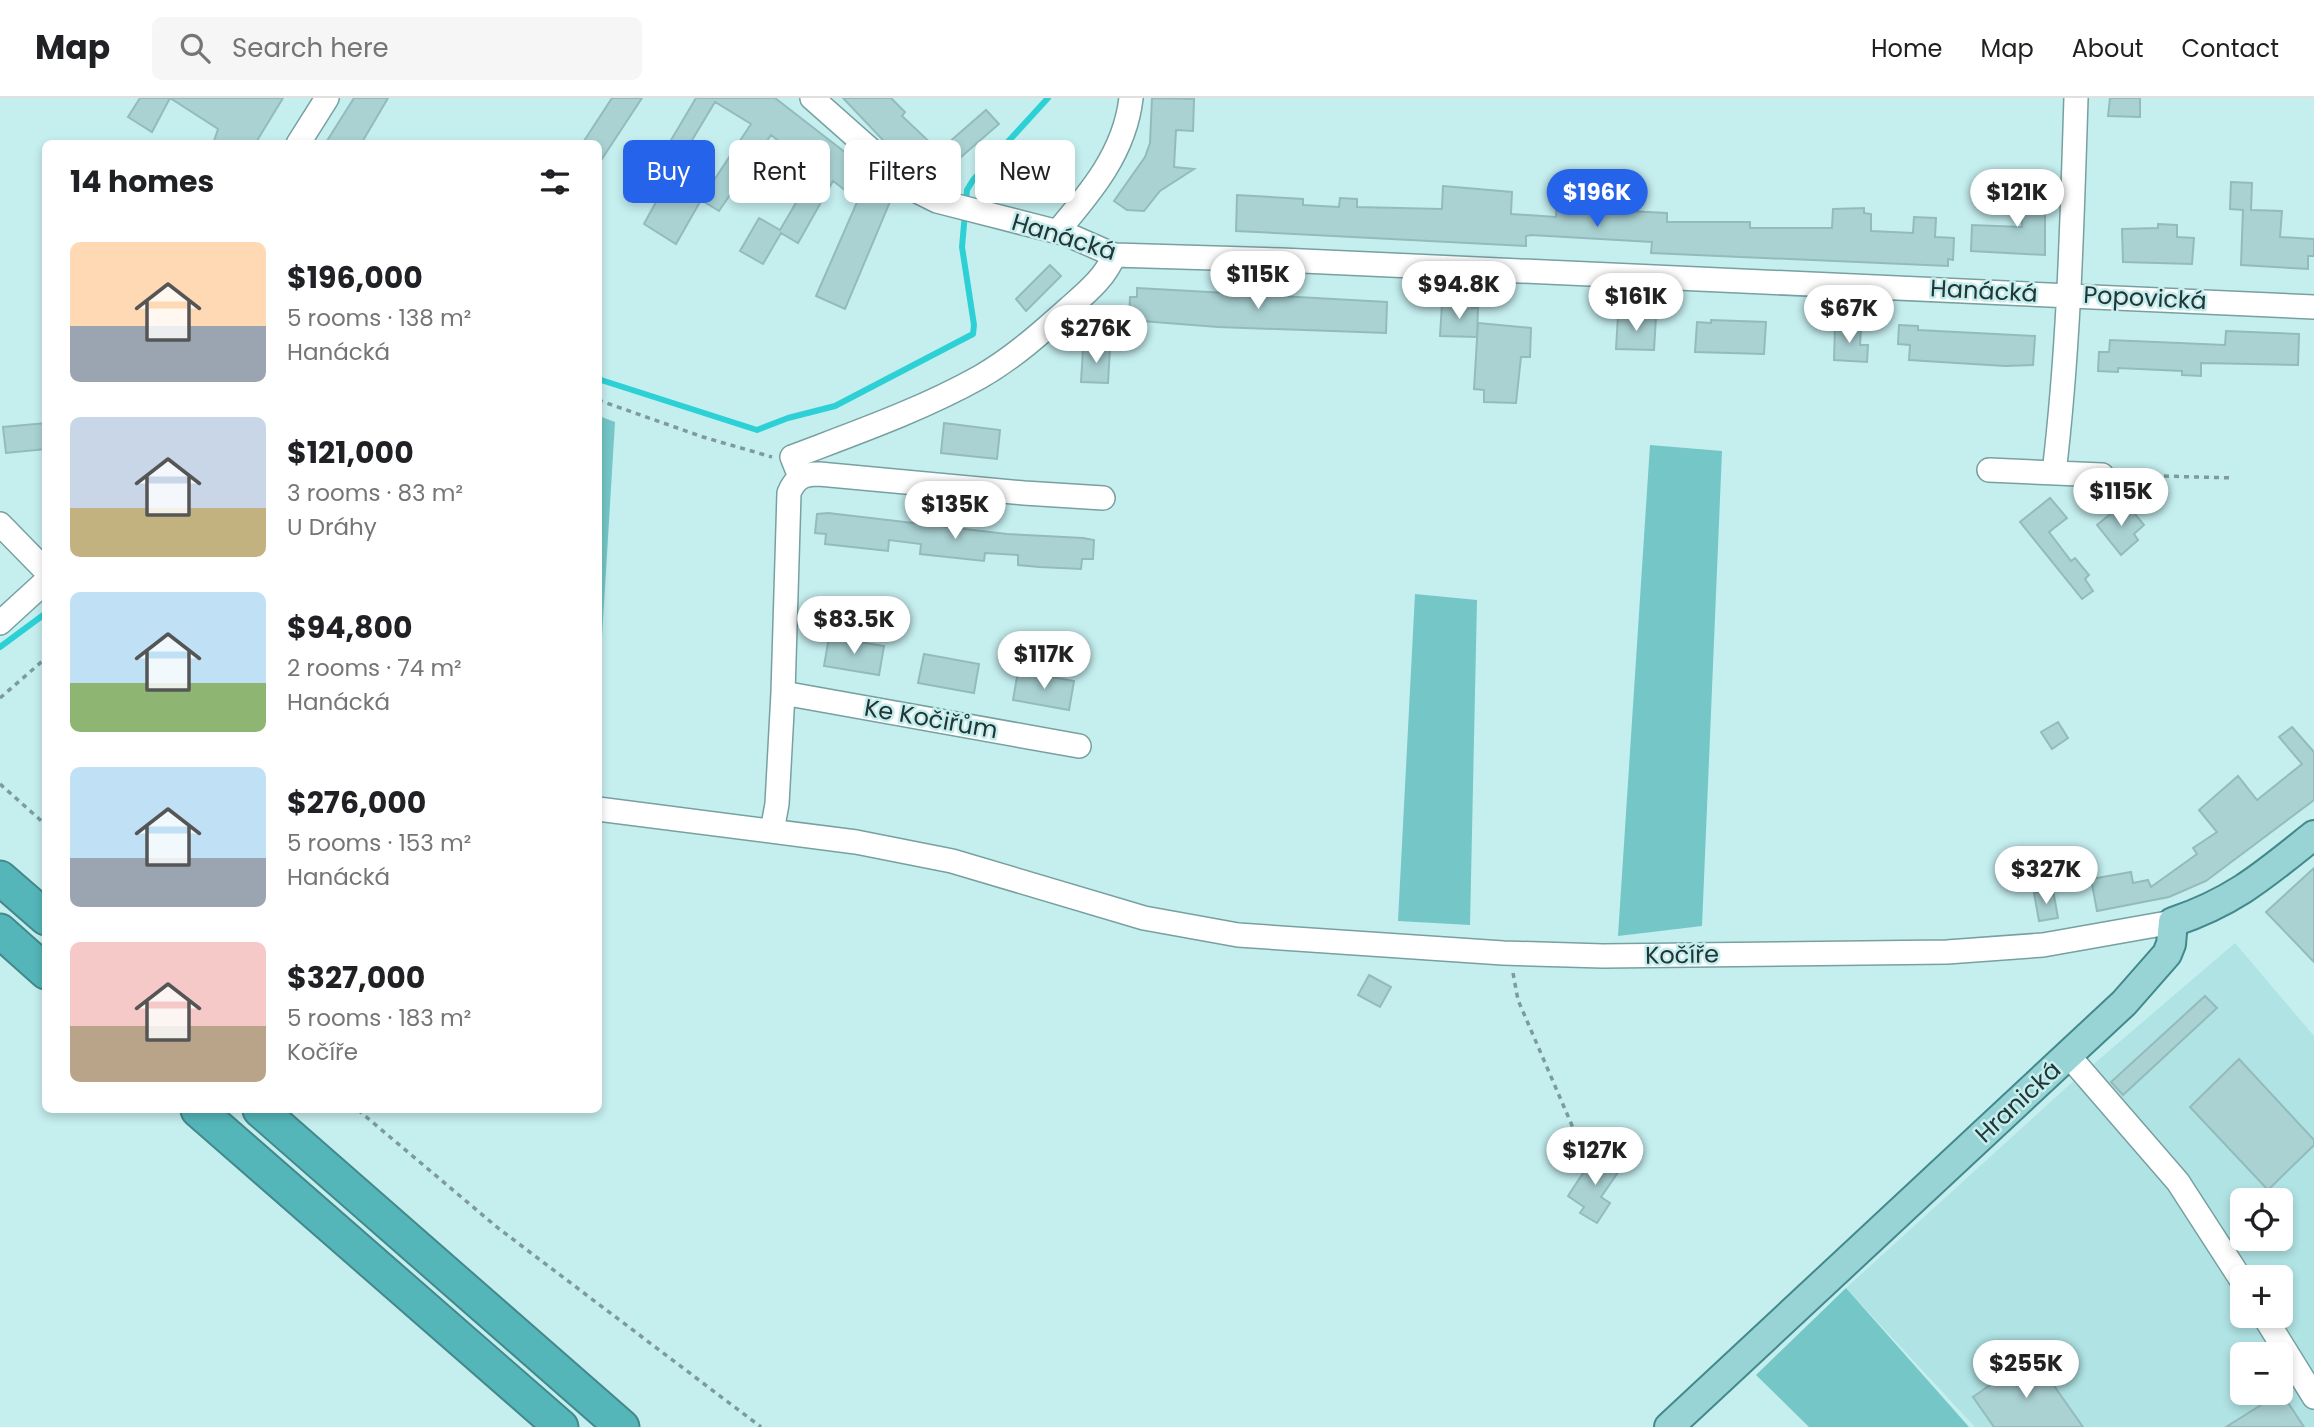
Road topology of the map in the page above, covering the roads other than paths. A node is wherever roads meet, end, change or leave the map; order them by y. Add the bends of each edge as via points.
1 (327, 98) edge
2 (813, 98) edge
3 (1131, 98) edge
4 (2076, 98) edge
5 (301, 140) edge
6 (1057, 232) junction
7 (1114, 255) junction
8 (2070, 295) junction
9 (2314, 307) edge
10 (796, 467) junction
11 (1989, 470) dead end
12 (2054, 473) junction
13 (2102, 475) road end
14 (1103, 498) dead end
15 (0, 524) edge
16 (42, 567) edge
17 (42, 585) edge
18 (0, 623) edge
19 (783, 694) junction
20 (1079, 746) dead end
21 (602, 809) edge
22 (772, 831) junction
23 (2314, 835) edge
24 (0, 878) edge
25 (42, 915) edge
26 (2173, 922) junction
27 (0, 931) edge
28 (42, 968) edge
29 (2068, 1055) junction
30 (201, 1113) edge
31 (263, 1113) edge
32 (2232, 1265) edge
33 (2271, 1328) edge
34 (2314, 1397) edge
35 (561, 1427) edge
36 (622, 1427) edge
37 (1669, 1427) edge

1 - 5 street
2 - 6 street, Hanácká via 917,191 966,210
3 - 6 street via 1119,144 1096,186
4 - 8 street
6 - 7 street, Hanácká
7 - 8 street, Hanácká
7 - 10 street via 1090,288 1029,343 981,377
8 - 9 street, Popovická
8 - 12 street, Popovická
10 - 14 street via 819,474
10 - 19 street via 789,493
11 - 12 street
12 - 13 street
15 - 16 street
17 - 18 street
19 - 20 street, Ke Kočiřům
19 - 22 street
21 - 22 street, Kočíře
22 - 26 street, Kočíře via 952,862 1190,928 1515,954 1947,952 2054,943
23 - 26 main road via 2242,892
24 - 25 highway
26 - 29 main road, Hranická via 2171,944 2159,965
27 - 28 highway
29 - 32 street via 2178,1182
29 - 37 main road, Hranická
30 - 35 highway
31 - 36 highway
33 - 34 street

